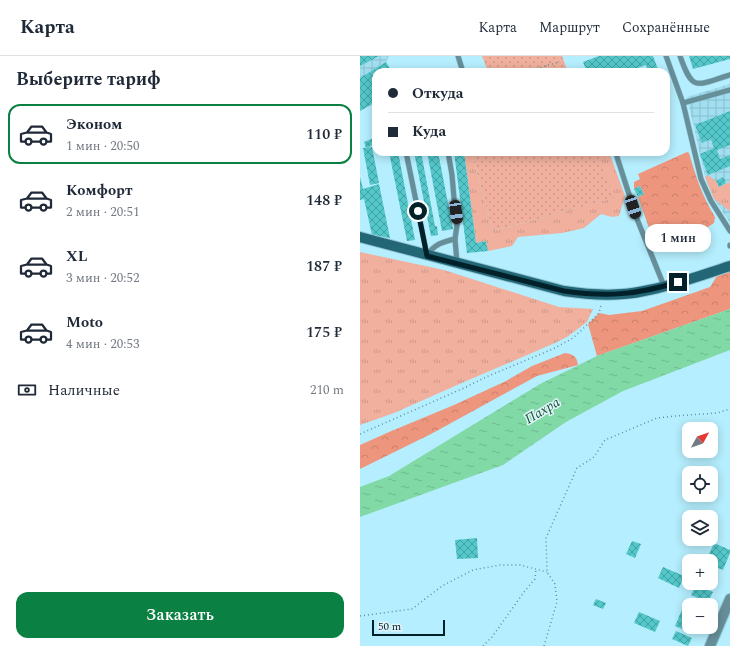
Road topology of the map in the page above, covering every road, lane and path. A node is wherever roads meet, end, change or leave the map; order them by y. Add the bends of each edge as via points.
1 (458, 56) edge
2 (666, 56) edge
3 (680, 56) edge
4 (559, 62) dead end
5 (462, 68) edge
6 (539, 68) edge
7 (730, 76) edge
8 (730, 90) edge
9 (683, 102) junction
10 (407, 156) edge
11 (449, 156) edge
12 (617, 157) dead end
13 (730, 231) edge
14 (360, 237) edge
15 (455, 239) junction
16 (427, 256) junction
17 (457, 264) junction
18 (730, 266) edge
19 (664, 286) junction
20 (604, 295) junction
21 (730, 409) edge
22 (360, 434) edge
23 (536, 569) junction
24 (547, 572) junction
25 (730, 599) edge
26 (360, 616) edge
27 (483, 646) edge
28 (544, 646) edge
29 (710, 646) edge

1 - 5 lane
2 - 9 lane
3 - 7 lane via 691,82 699,84
4 - 6 path
8 - 9 lane
9 - 13 lane via 701,179
10 - 16 lane
11 - 15 lane via 457,226
12 - 19 lane via 637,219
14 - 16 main road
15 - 16 lane via 433,246
15 - 17 lane
16 - 17 main road
17 - 20 main road via 564,291
18 - 19 main road
19 - 20 main road via 643,292
20 - 22 path via 599,313 594,319 573,338 553,350
21 - 24 path via 717,413 657,418 605,440 594,457 578,468 546,538
23 - 24 path
23 - 26 path via 520,565 500,565 473,570 442,586 412,609
23 - 27 path via 534,579
24 - 28 path via 555,584 557,602
25 - 29 street

